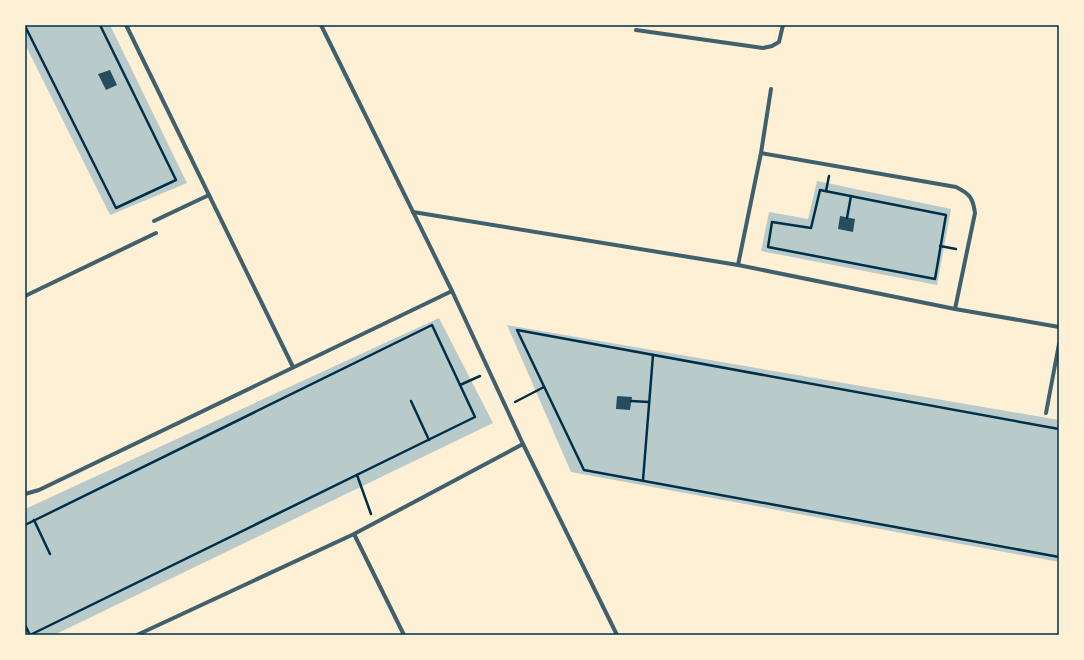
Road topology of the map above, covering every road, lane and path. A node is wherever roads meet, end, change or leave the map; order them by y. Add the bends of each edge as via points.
1 (100, 25) edge
2 (126, 25) edge
3 (321, 25) edge
4 (783, 25) edge
5 (25, 26) edge
6 (636, 30) dead end
7 (771, 89) dead end
8 (761, 153) junction
9 (209, 195) junction
10 (850, 196) junction
11 (413, 212) junction
12 (847, 218) dead end
13 (154, 220) dead end
14 (156, 233) dead end
15 (940, 246) junction
16 (967, 252) junction
17 (738, 265) junction
18 (452, 291) junction
19 (25, 296) edge
20 (956, 309) junction
21 (1059, 327) edge
22 (1059, 344) edge
23 (653, 355) junction
24 (293, 367) junction
25 (489, 371) junction
26 (460, 385) junction
27 (544, 387) junction
28 (411, 401) dead end
29 (631, 401) dead end
30 (649, 402) junction
31 (506, 407) junction
32 (1046, 412) dead end
33 (1059, 429) edge
34 (429, 440) junction
35 (523, 444) junction
36 (357, 475) junction
37 (643, 480) junction
38 (25, 494) edge
39 (34, 520) junction
40 (374, 523) junction
41 (25, 525) edge
42 (354, 534) junction
43 (50, 554) dead end
44 (1059, 557) edge
45 (25, 625) edge
46 (137, 635) edge
47 (404, 635) edge
48 (617, 635) edge

1 - 5 path via 176,180 116,208
2 - 9 street
3 - 11 street
4 - 6 street via 779,42 763,48
7 - 8 street
8 - 16 street via 956,187 967,192 974,202 975,213
8 - 17 street
9 - 13 street
9 - 24 street
10 - 12 path
10 - 15 path via 946,215
10 - 15 path via 820,190 811,228 772,222 768,247 935,280
11 - 17 street
11 - 18 street
14 - 19 street
15 - 16 path
16 - 20 street
17 - 20 street
18 - 24 street
18 - 25 street
20 - 21 street
22 - 32 street
23 - 27 path via 517,330
23 - 30 path
23 - 33 path
24 - 38 street via 39,490
25 - 26 path
25 - 31 street
26 - 34 path via 475,416
26 - 39 path via 432,326
27 - 31 path
27 - 37 path via 584,470
28 - 34 path
29 - 30 path
30 - 37 path
31 - 35 street
34 - 36 path
35 - 40 street
35 - 48 street
36 - 40 path
36 - 45 path via 30,635
37 - 44 path
39 - 41 path
39 - 43 path
40 - 42 street
42 - 46 street
42 - 47 street

